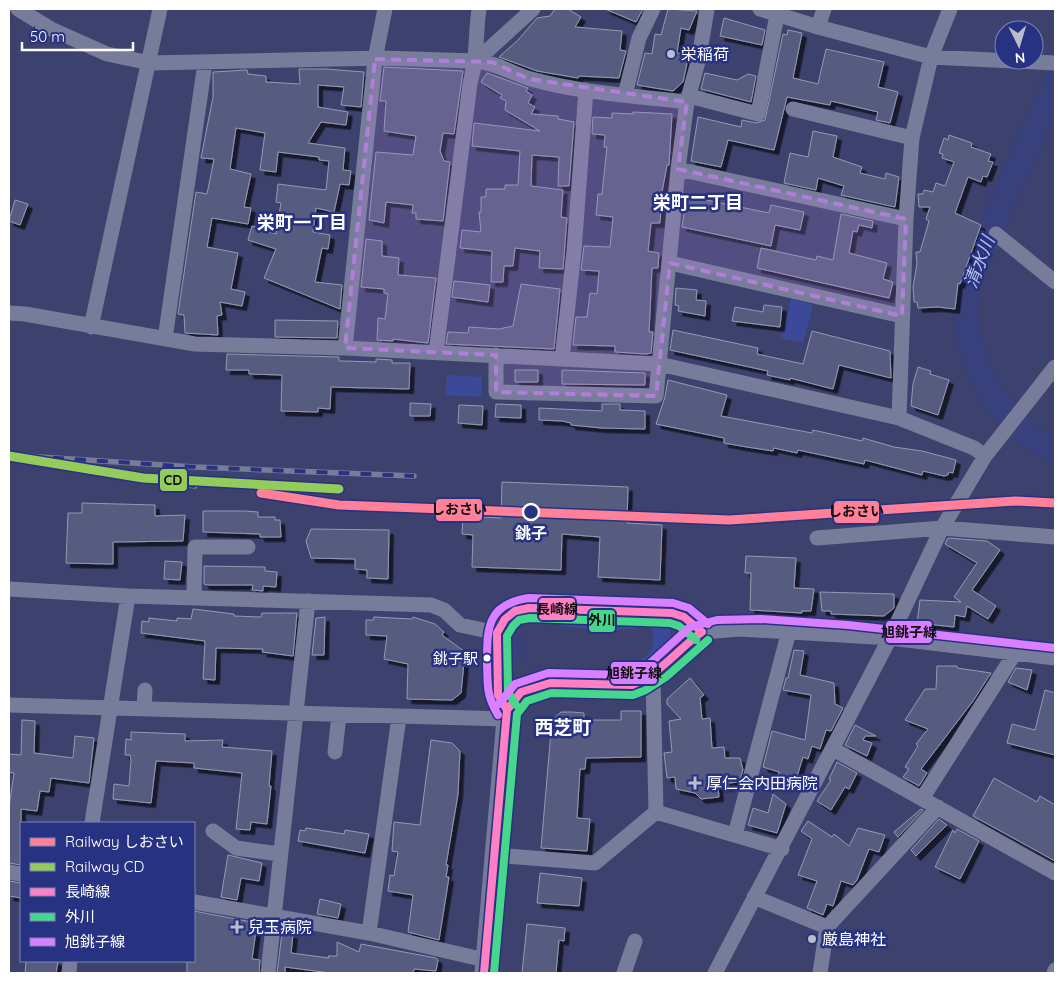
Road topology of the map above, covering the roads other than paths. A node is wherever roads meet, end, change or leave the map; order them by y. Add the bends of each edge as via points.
1 (18, 9) edge
2 (160, 9) edge
3 (385, 9) edge
4 (479, 9) edge
5 (533, 9) edge
6 (653, 9) edge
7 (707, 9) edge
8 (760, 9) edge
9 (824, 9) edge
10 (950, 9) edge
11 (778, 15) junction
12 (818, 27) junction
13 (932, 57) junction
14 (375, 59) junction
15 (476, 61) junction
16 (150, 63) junction
17 (205, 63) junction
18 (1055, 63) edge
19 (586, 90) junction
20 (625, 95) junction
21 (688, 99) junction
22 (793, 109) dead end
23 (912, 138) junction
24 (678, 169) junction
25 (906, 220) junction
26 (996, 234) dead end
27 (670, 263) junction
28 (1055, 282) edge
29 (9, 313) edge
30 (902, 316) junction
31 (91, 327) junction
32 (165, 339) junction
33 (345, 348) junction
34 (436, 352) junction
35 (496, 355) junction
36 (562, 359) junction
37 (659, 364) junction
38 (1055, 367) edge
39 (899, 418) junction
40 (985, 456) junction
41 (942, 528) junction
42 (1055, 537) edge
43 (817, 538) dead end
44 (248, 547) dead end
45 (9, 589) edge
46 (128, 596) junction
47 (194, 598) junction
48 (308, 601) junction
49 (789, 631) junction
50 (702, 632) junction
51 (497, 633) junction
52 (890, 638) junction
53 (1016, 653) junction
54 (1055, 658) edge
55 (653, 676) junction
56 (145, 690) dead end
57 (9, 705) edge
58 (110, 708) junction
59 (144, 709) junction
60 (294, 714) junction
61 (339, 715) junction
62 (507, 715) junction
63 (399, 717) junction
64 (833, 748) junction
65 (335, 752) dead end
66 (923, 797) junction
67 (938, 807) junction
68 (656, 812) junction
69 (92, 822) edge
70 (213, 831) dead end
71 (735, 835) junction
72 (782, 849) junction
73 (280, 854) junction
74 (494, 855) junction
75 (1055, 872) edge
76 (754, 897) junction
77 (195, 902) edge
78 (274, 914) junction
79 (827, 927) junction
80 (370, 933) junction
81 (635, 942) dead end
82 (484, 967) edge
83 (268, 973) edge
84 (624, 973) edge
85 (716, 973) edge
86 (820, 973) edge

1 - 16 street via 52,29 107,54
2 - 16 street
3 - 14 street
4 - 15 street
5 - 15 street
6 - 20 street via 639,38
7 - 21 street
8 - 11 street
9 - 12 street
10 - 13 street
11 - 12 street
11 - 21 street via 758,114
12 - 13 street
13 - 18 street
13 - 23 street
14 - 15 street
14 - 17 street
14 - 33 street
15 - 19 street via 492,62 530,79
15 - 34 street via 470,83
16 - 17 street
16 - 31 street
17 - 32 street
19 - 20 street
19 - 36 street
20 - 21 street
21 - 24 street
22 - 23 street
23 - 25 street
24 - 25 street
24 - 27 street
25 - 30 street
26 - 28 street
27 - 30 street
27 - 37 street
29 - 31 street
30 - 39 street
31 - 32 street
32 - 33 street via 195,344
33 - 34 street
34 - 35 street
35 - 36 street
35 - 37 street via 496,392 656,396
36 - 37 street
37 - 39 street
38 - 40 street
39 - 40 street via 974,448
40 - 41 street
41 - 42 street
41 - 43 street
41 - 52 street
44 - 47 street via 195,547
45 - 46 street
46 - 47 street
46 - 58 street
47 - 48 street
48 - 51 street via 430,605 444,610 460,625
48 - 60 street
49 - 50 street via 740,629
49 - 52 street
49 - 71 street
50 - 51 street via 684,617 672,613 529,608 515,611 505,619
50 - 55 street via 690,639
51 - 62 street via 498,695
52 - 53 street
52 - 64 street
53 - 54 street
53 - 66 street
55 - 62 street via 632,685 550,683 536,686 521,692
55 - 68 street
56 - 59 street
57 - 58 street
58 - 59 street
58 - 69 street
59 - 60 street
60 - 61 street
60 - 73 street
61 - 63 street
61 - 65 street
62 - 63 street
62 - 74 main road
63 - 80 street
64 - 66 street
64 - 72 street
66 - 67 street
67 - 75 street
67 - 79 street
68 - 71 street
68 - 74 street via 596,863
70 - 73 street via 236,848
71 - 72 street
72 - 76 street
73 - 78 street
74 - 82 main road
76 - 79 street
76 - 85 street
77 - 78 street
78 - 80 street
78 - 83 street
79 - 86 street
80 - 82 street
81 - 84 street

